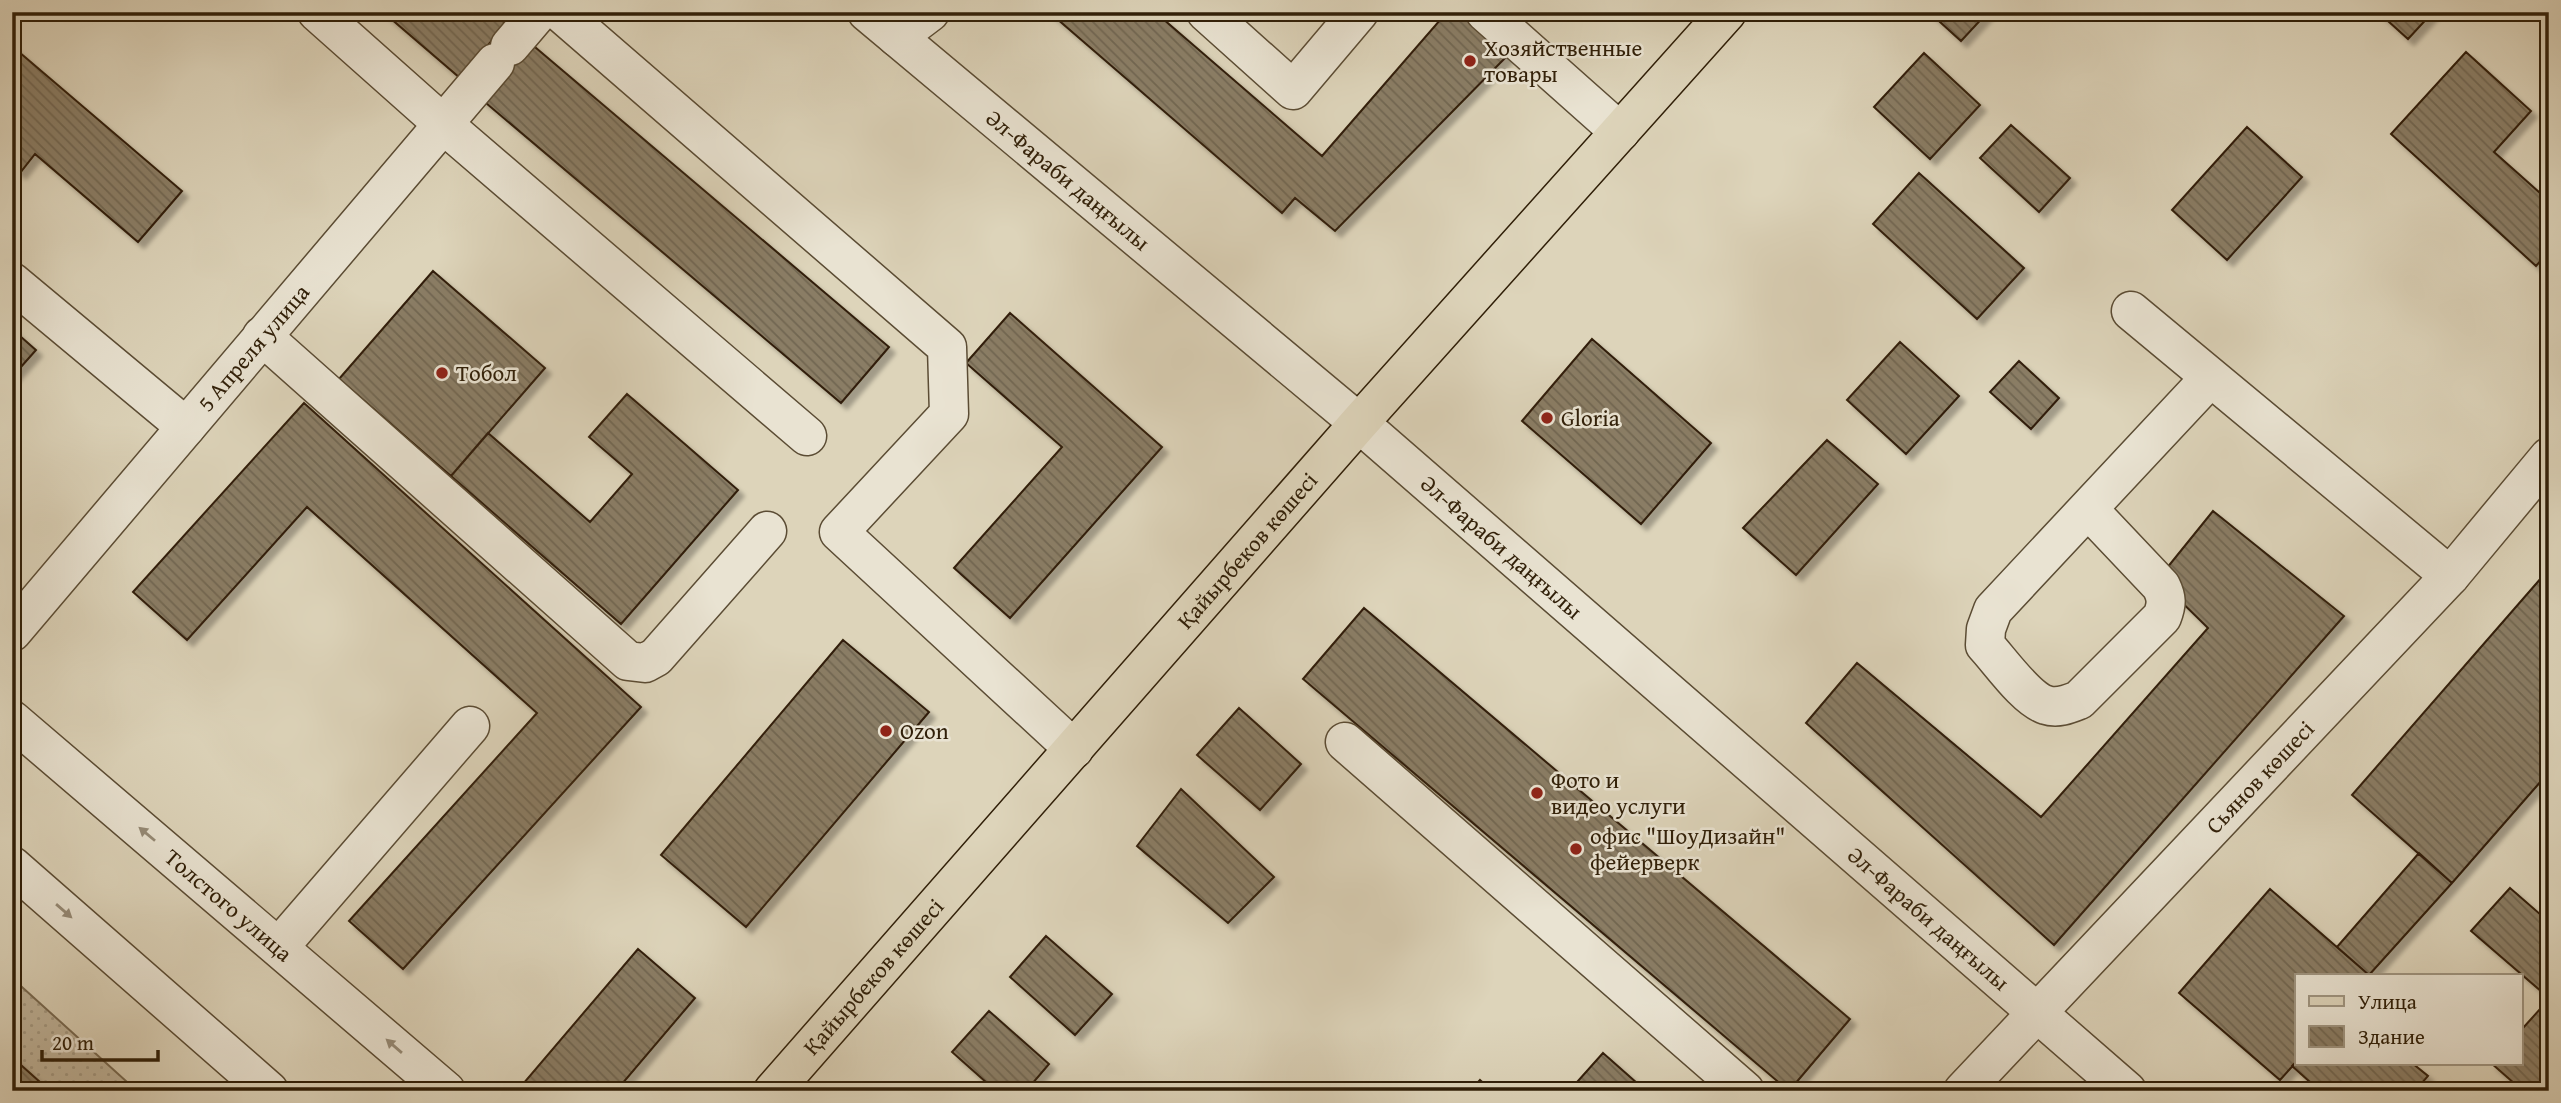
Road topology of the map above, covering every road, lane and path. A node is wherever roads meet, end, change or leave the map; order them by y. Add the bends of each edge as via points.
1 (317, 12) edge
2 (539, 12) edge
3 (560, 12) edge
4 (867, 12) edge
5 (930, 12) edge
6 (1206, 12) edge
7 (1359, 12) edge
8 (1485, 12) edge
9 (1727, 12) edge
10 (897, 37) junction
11 (443, 124) junction
12 (1620, 132) junction
13 (12, 282) edge
14 (2131, 311) dead end
15 (262, 336) junction
16 (2210, 377) junction
17 (1359, 424) junction
18 (186, 427) junction
19 (807, 436) dead end
20 (2549, 457) edge
21 (2088, 509) junction
22 (767, 531) dead end
23 (2450, 576) junction
24 (12, 632) edge
25 (12, 719) edge
26 (470, 726) dead end
27 (1345, 742) dead end
28 (1074, 749) junction
29 (12, 866) edge
30 (278, 947) junction
31 (2038, 1013) junction
32 (269, 1091) edge
33 (446, 1091) edge
34 (773, 1091) edge
35 (1745, 1091) edge
36 (1963, 1091) edge
37 (2127, 1091) edge

1 - 11 street
2 - 11 street, 5 Апреля улица
3 - 28 street via 947,347 949,414 839,532
4 - 10 street, Әл-Фараби даңғылы
5 - 10 street
6 - 7 street via 1293,90
8 - 12 street
9 - 12 main road, Қайырбеков көшесі
10 - 17 street, Әл-Фараби даңғылы
11 - 15 street, 5 Апреля улица
11 - 19 street
12 - 17 main road, Қайырбеков көшесі
13 - 18 street
14 - 16 street
15 - 18 street, 5 Апреля улица
15 - 22 street via 628,661 645,663 656,657
16 - 21 street
16 - 23 street
17 - 28 main road, Қайырбеков көшесі
17 - 31 street, Әл-Фараби даңғылы
18 - 24 street, 5 Апреля улица
20 - 23 street, Сьянов көшесі
21 - 21 street via 1993,610 1986,629 1985,645 2032,698 2047,705 2064,706 2079,700 2162,617 2166,607 2161,586
23 - 31 street, Сьянов көшесі
30 -> 25 street, Толстого улица
26 - 30 street
27 - 35 street
28 - 34 main road, Қайырбеков көшесі
29 -> 32 street
33 -> 30 street, Толстого улица
31 - 36 street, Сьянов көшесі
31 - 37 street, Әл-Фараби даңғылы

